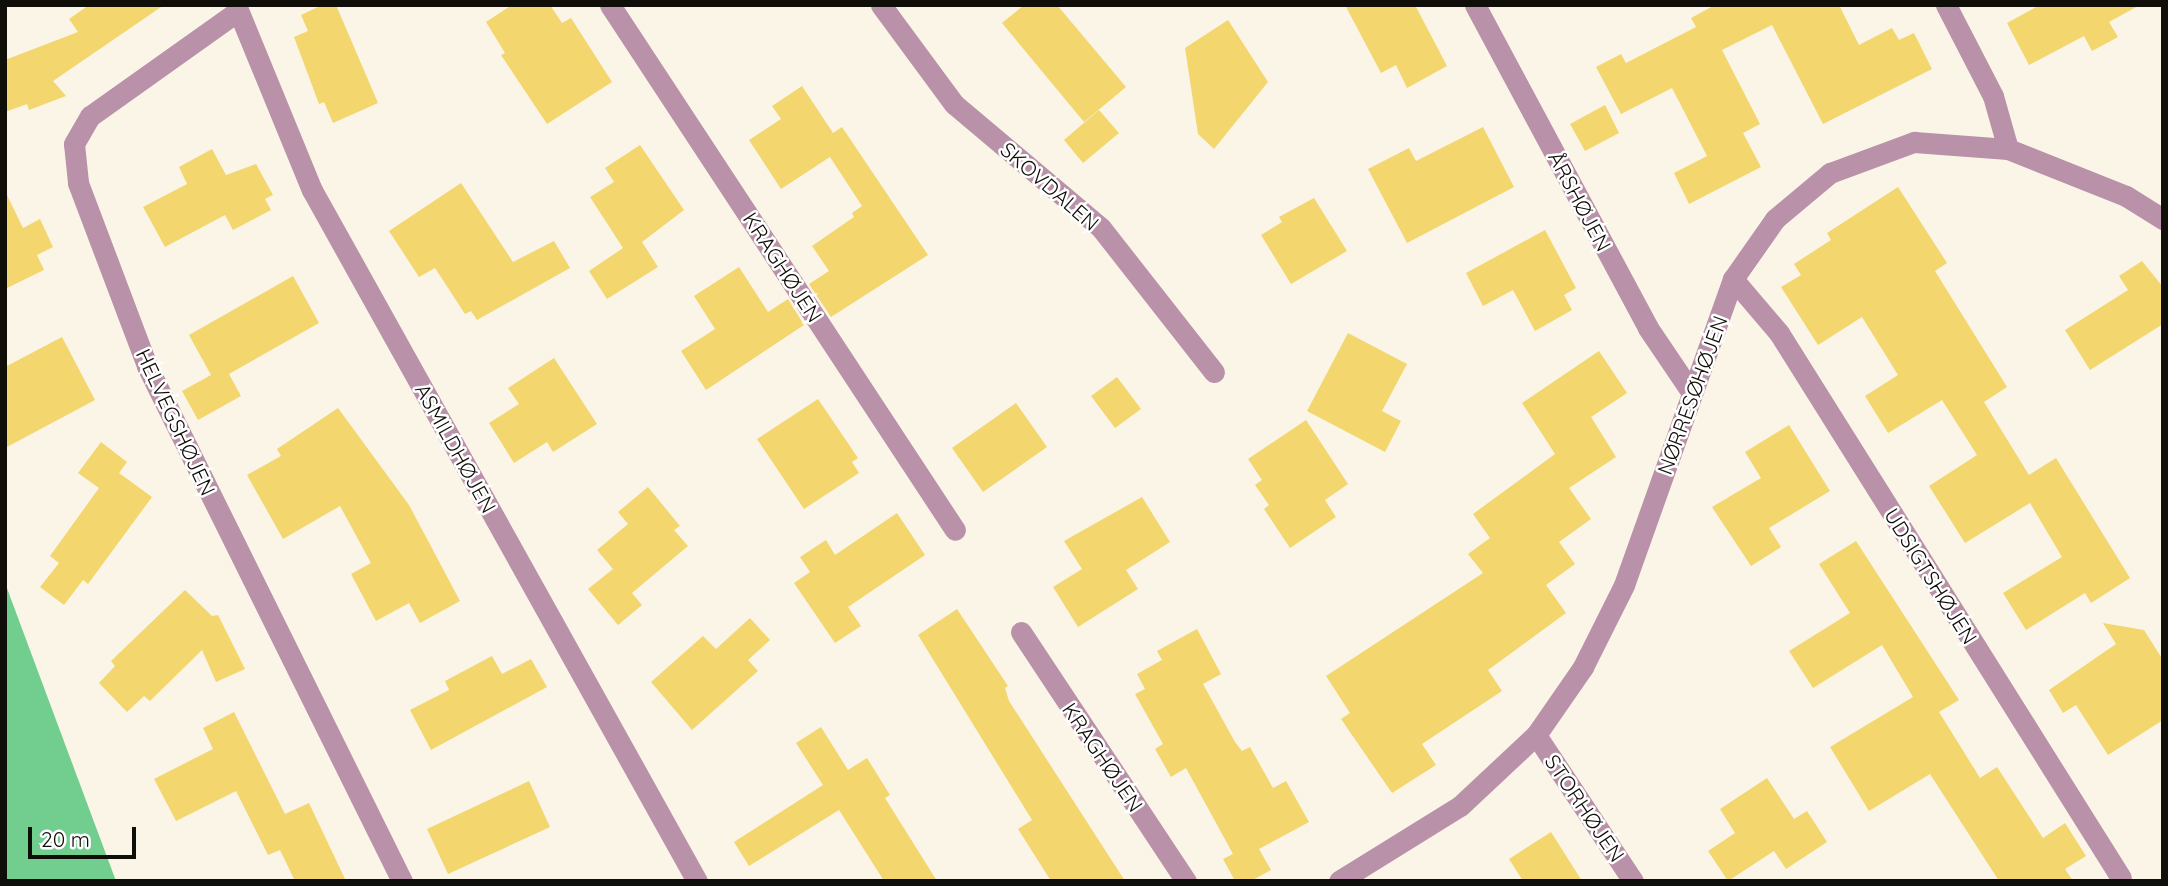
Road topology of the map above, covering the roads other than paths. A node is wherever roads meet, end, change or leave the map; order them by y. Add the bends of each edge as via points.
1 (610, 5) edge
2 (881, 5) edge
3 (1475, 5) edge
4 (1946, 5) edge
5 (237, 8) edge
6 (2008, 149) junction
7 (2163, 219) edge
8 (1733, 279) junction
9 (1214, 372) dead end
10 (1692, 393) junction
11 (955, 530) dead end
12 (1021, 632) dead end
13 (1536, 735) junction
14 (2121, 878) dead end
15 (402, 881) edge
16 (697, 881) edge
17 (1186, 881) edge
18 (1339, 881) edge
19 (1633, 881) edge

1 - 11 street, KRAGHØJEN
2 - 9 street, SKOVDALEN via 954,104 1101,229
3 - 10 street, ÅRSHØJEN via 1648,328
4 - 6 street via 1993,96
5 - 15 street, HELVEGSHØJEN via 90,116 74,144 78,183 147,366
5 - 16 street, ASMILDHØJEN via 312,190
6 - 7 street, NØRRESØHØJEN via 2126,197
6 - 8 street, NØRRESØHØJEN via 1914,142 1830,173 1774,219
8 - 10 street, NØRRESØHØJEN
8 - 14 street, UDSIGTSHØJEN via 1779,333
10 - 13 street, NØRRESØHØJEN via 1624,585 1583,667
12 - 17 street, KRAGHØJEN
13 - 18 street, NØRRESØHØJEN via 1460,806
13 - 19 street, STORHØJEN

